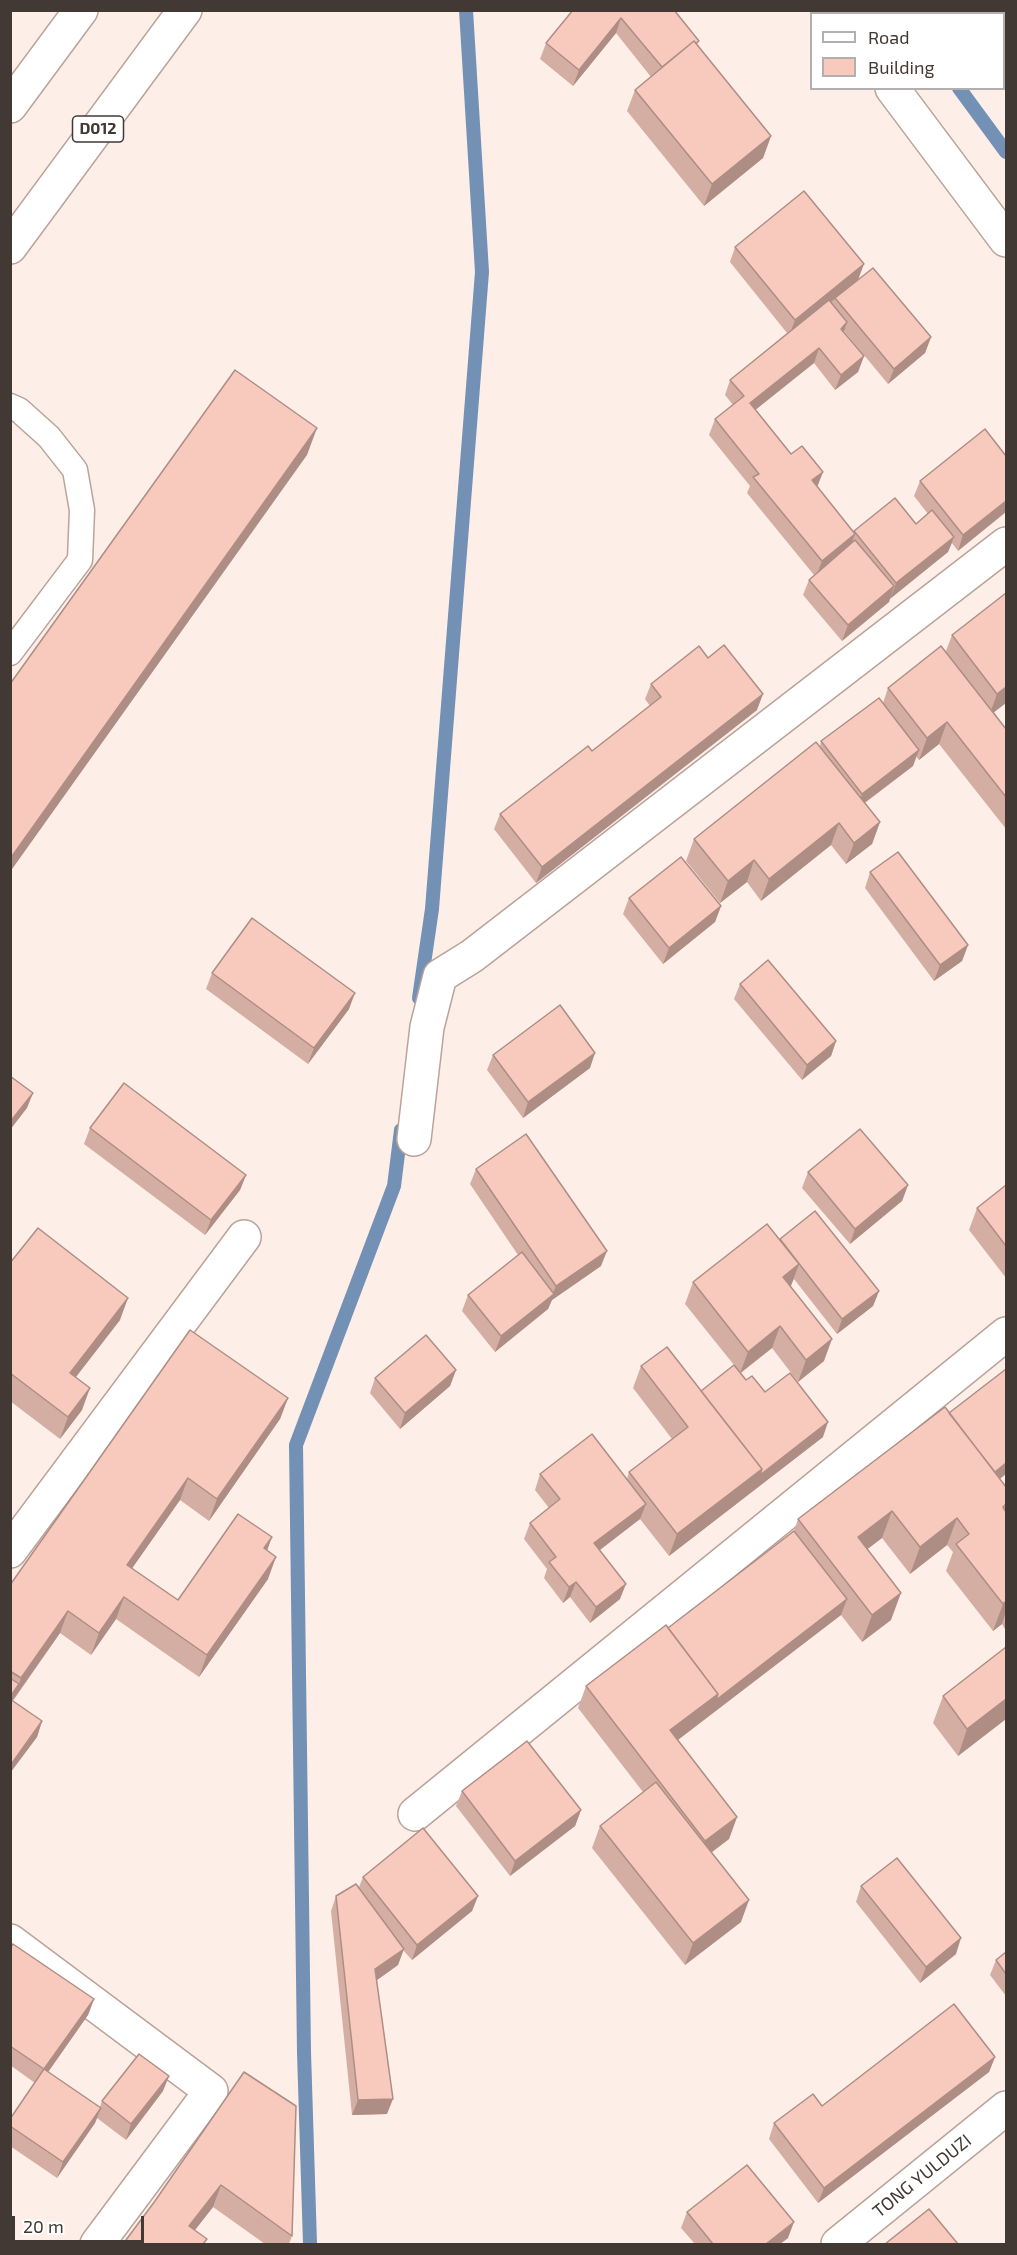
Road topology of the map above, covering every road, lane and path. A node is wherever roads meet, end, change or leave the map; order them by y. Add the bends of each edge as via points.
1 (81, 10) edge
2 (185, 10) edge
3 (894, 90) edge
4 (10, 106) edge
5 (1006, 240) edge
6 (10, 247) edge
7 (10, 406) edge
8 (1006, 544) edge
9 (10, 653) edge
10 (414, 1139) dead end
11 (244, 1237) dead end
12 (1006, 1334) edge
13 (10, 1551) edge
14 (415, 1814) dead end
15 (10, 1941) edge
16 (1006, 2108) edge
17 (97, 2244) edge
18 (838, 2244) edge

1 - 4 main road
2 - 6 main road, D012
3 - 5 main road
7 - 9 lane via 49,436 75,470 82,510 81,560
8 - 10 main road via 472,956 440,976 427,1027
11 - 13 main road
12 - 14 main road
15 - 17 main road via 211,2091
16 - 18 main road, TONG YULDUZI

